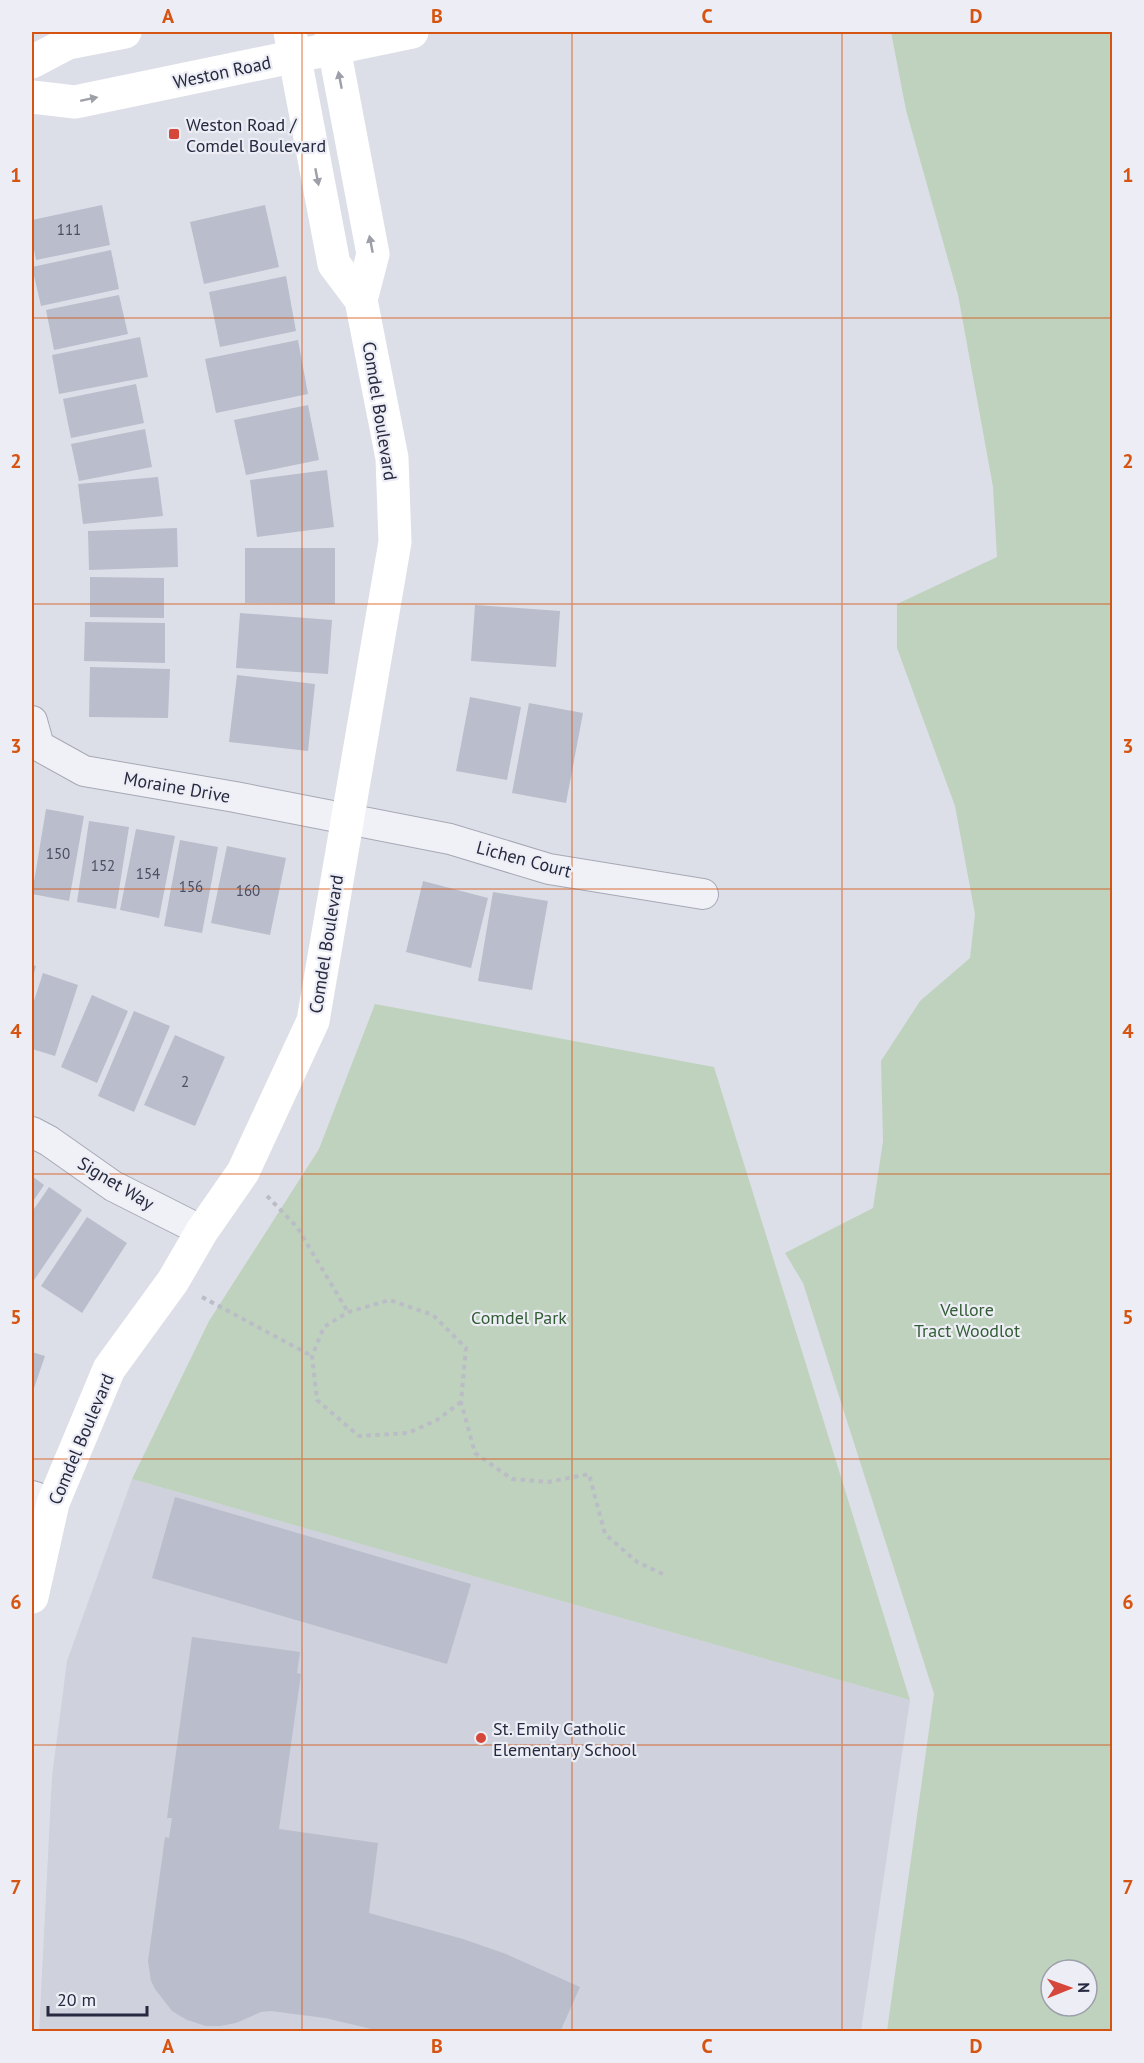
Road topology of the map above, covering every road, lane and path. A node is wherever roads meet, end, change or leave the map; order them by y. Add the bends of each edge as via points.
1 (125, 32) edge
2 (412, 32) edge
3 (332, 40) edge
4 (292, 44) edge
5 (32, 62) edge
6 (32, 97) edge
7 (361, 300) junction
8 (32, 721) edge
9 (346, 820) junction
10 (703, 894) dead end
11 (32, 1132) edge
12 (243, 1172) junction
13 (202, 1231) junction
14 (173, 1281) junction
15 (348, 1312) junction
16 (312, 1356) junction
17 (461, 1402) junction
18 (42, 1499) edge
19 (663, 1574) dead end
20 (32, 1597) edge

1 - 5 street via 68,43
2 - 3 street, Weston Road
3 - 4 street, Weston Road
7 -> 3 street, Comdel Boulevard via 373,255
6 -> 4 street, Weston Road via 75,102
4 -> 7 street, Comdel Boulevard via 334,264
7 - 9 street, Comdel Boulevard via 392,458 395,542
8 - 9 street, Moraine Drive via 39,746 84,771
9 - 10 street, Lichen Court via 450,839 549,869
9 - 12 street, Comdel Boulevard via 313,1021
11 - 13 street, Signet Way via 113,1186
12 - 13 street, Comdel Boulevard
12 - 15 path via 297,1227
13 - 14 street, Comdel Boulevard
14 - 16 path
14 - 18 street, Comdel Boulevard via 109,1370
15 - 16 path via 324,1328
15 - 17 path via 390,1300 433,1315 466,1348
16 - 17 path via 317,1400 358,1436 408,1433 437,1420
17 - 19 path via 475,1453 512,1479 548,1482 589,1474 605,1534 637,1562
18 - 20 street, Comdel Boulevard

